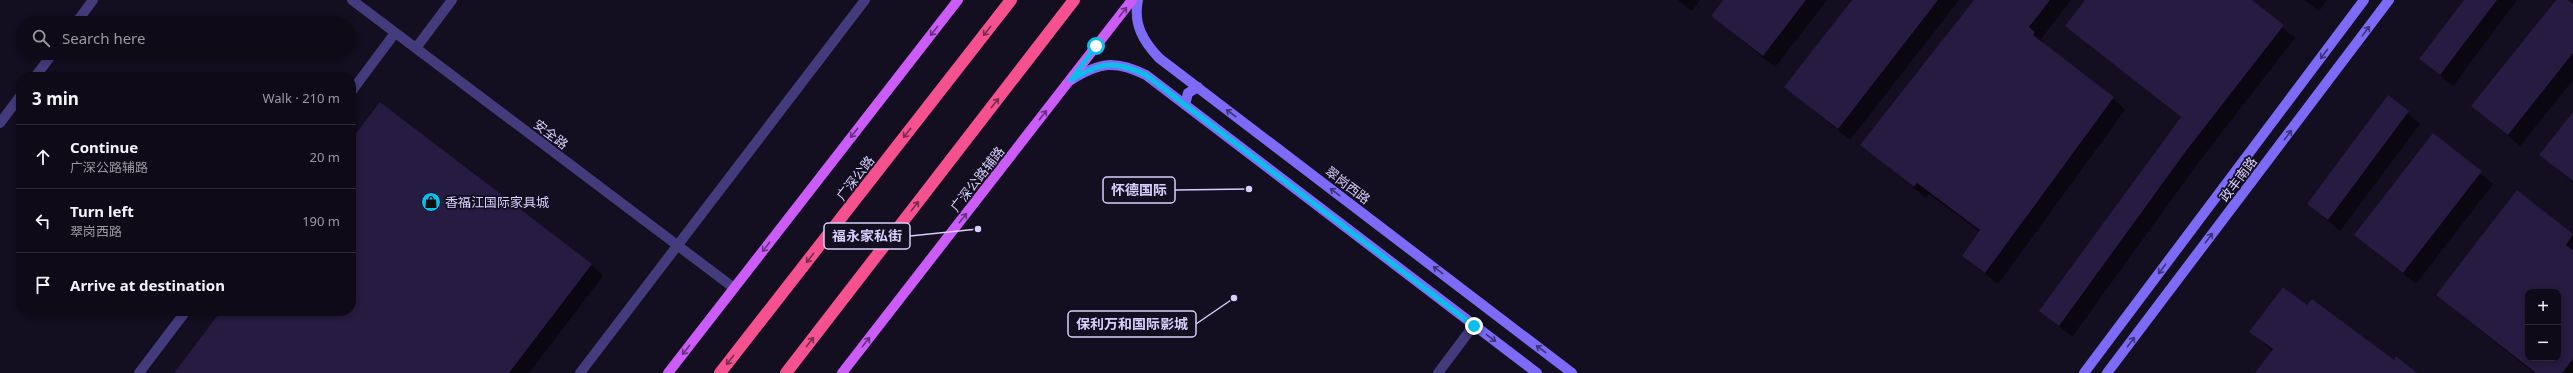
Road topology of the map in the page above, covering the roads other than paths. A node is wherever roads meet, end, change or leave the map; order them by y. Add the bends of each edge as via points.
1 (93, 0) edge
2 (352, 0) edge
3 (452, 0) edge
4 (865, 0) edge
5 (958, 0) edge
6 (1011, 0) edge
7 (1074, 0) edge
8 (1132, 0) edge
9 (1138, 0) edge
10 (2364, 0) edge
11 (2390, 0) edge
12 (952, 4) edge
13 (81, 16) edge
14 (395, 33) junction
15 (416, 48) junction
16 (48, 60) edge
17 (39, 72) edge
18 (1071, 80) junction
19 (356, 85) edge
20 (1198, 87) junction
21 (16, 102) edge
22 (1185, 105) junction
23 (0, 123) edge
24 (677, 245) junction
25 (734, 288) junction
26 (182, 316) edge
27 (1474, 326) junction
28 (139, 373) edge
29 (580, 373) edge
30 (668, 373) edge
31 (720, 373) edge
32 (786, 373) edge
33 (842, 373) edge
34 (1438, 373) edge
35 (1537, 373) edge
36 (1572, 373) edge
37 (2084, 373) edge
38 (2107, 373) edge

1 - 13 street
2 - 14 street, 安全路
3 - 15 street
4 - 24 street
5 - 12 main road
6 -> 31 highway, 广深公路
32 -> 7 highway
18 -> 8 main road, 广深公路辅路
9 - 20 main road, 翠岗西路 via 1138,28 1147,45 1159,58
10 -> 37 main road, 政丰南路
38 -> 11 main road, 政丰南路
12 -> 25 main road
14 - 15 street, 安全路
14 - 19 street
15 - 24 street, 安全路
16 - 17 street
18 - 22 main road via 1089,69 1101,66 1127,66 1146,75
33 -> 18 main road, 广深公路辅路
20 - 22 main road via 1188,93
36 -> 20 main road, 翠岗西路
21 - 23 street
22 - 27 main road
24 - 25 street, 安全路
24 - 29 street
25 -> 30 main road
26 - 28 street
27 - 34 street
27 -> 35 main road

